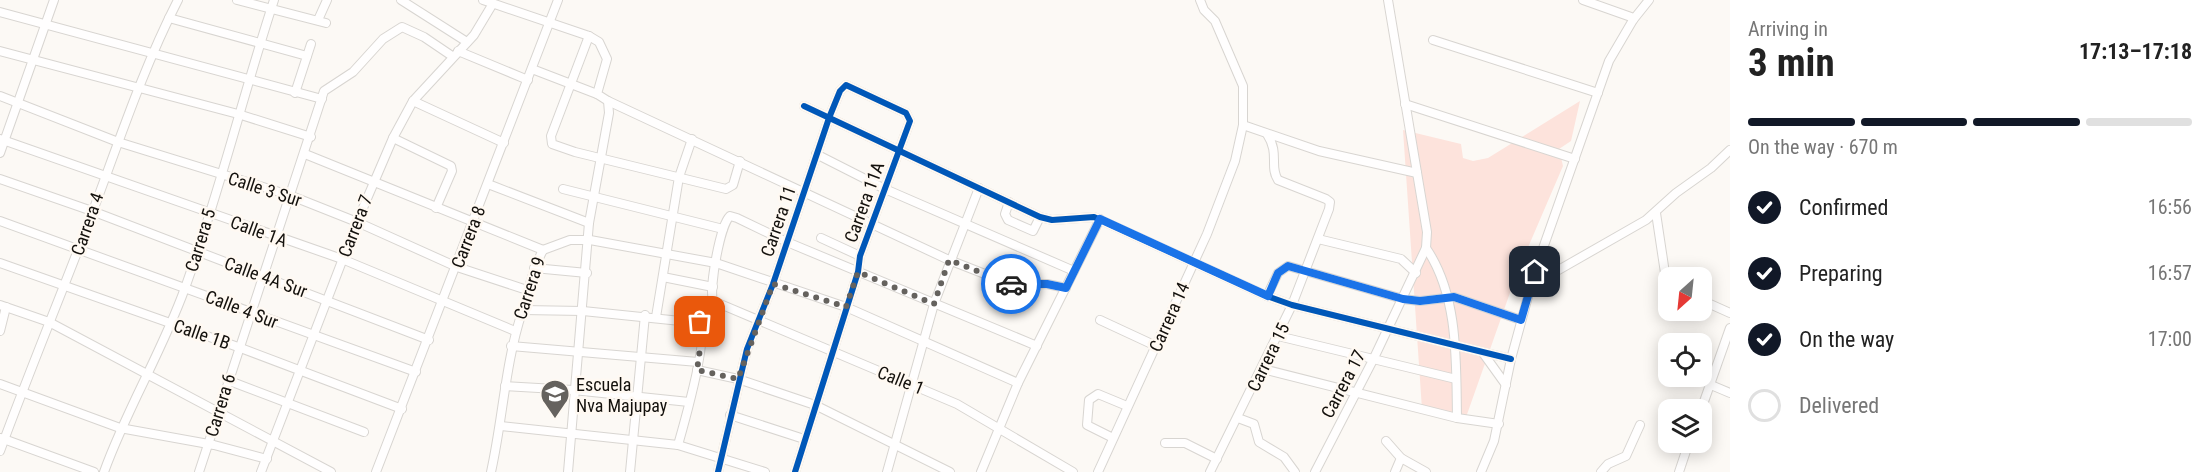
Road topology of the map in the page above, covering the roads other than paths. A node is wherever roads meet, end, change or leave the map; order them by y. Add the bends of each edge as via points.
1 (54, 0) edge
2 (178, 0) edge
3 (237, 0) edge
4 (327, 0) edge
5 (401, 0) edge
6 (483, 0) edge
7 (558, 0) edge
8 (1200, 0) edge
9 (1583, 0) edge
10 (1649, 0) edge
11 (1389, 1) edge
12 (273, 4) edge
13 (492, 5) junction
14 (0, 12) edge
15 (169, 18) junction
16 (1633, 20) junction
17 (550, 23) junction
18 (47, 25) junction
19 (589, 36) junction
20 (1433, 40) dead end
21 (467, 42) junction
22 (261, 43) junction
23 (310, 44) dead end
24 (0, 51) edge
25 (153, 54) junction
26 (455, 54) junction
27 (307, 56) junction
28 (33, 61) junction
29 (532, 69) junction
30 (250, 79) junction
31 (528, 80) junction
32 (570, 83) junction
33 (140, 89) junction
34 (295, 93) junction
35 (1598, 93) junction
36 (597, 94) junction
37 (0, 96) edge
38 (322, 99) junction
39 (608, 101) junction
40 (413, 102) junction
41 (17, 103) junction
42 (1405, 104) junction
43 (804, 106) dead end
44 (238, 114) junction
45 (829, 118) junction
46 (1243, 125) junction
47 (1268, 134) junction
48 (311, 137) junction
49 (393, 138) junction
50 (692, 139) junction
51 (2, 140) edge
52 (118, 142) junction
53 (504, 143) junction
54 (1730, 150) edge
55 (897, 152) junction
56 (0, 153) edge
57 (305, 154) junction
58 (816, 154) junction
59 (600, 158) junction
60 (1575, 159) junction
61 (740, 161) junction
62 (1417, 173) junction
63 (104, 175) junction
64 (220, 175) junction
65 (679, 177) junction
66 (0, 179) edge
67 (373, 181) junction
68 (489, 184) junction
69 (979, 188) junction
70 (563, 189) dead end
71 (885, 189) junction
72 (804, 192) junction
73 (289, 195) junction
74 (593, 197) junction
75 (1009, 202) junction
76 (436, 208) junction
77 (92, 211) junction
78 (209, 213) junction
79 (1656, 213) junction
80 (674, 215) junction
81 (1040, 217) junction
82 (1100, 219) junction
83 (0, 220) edge
84 (357, 222) junction
85 (474, 223) junction
86 (589, 223) junction
87 (963, 224) junction
88 (872, 225) junction
89 (723, 229) junction
90 (275, 237) junction
91 (821, 238) dead end
92 (1318, 239) junction
93 (590, 240) junction
94 (788, 242) junction
95 (1426, 248) junction
96 (79, 249) junction
97 (197, 250) junction
98 (543, 250) junction
99 (667, 254) junction
100 (860, 256) junction
101 (342, 259) junction
102 (949, 260) junction
103 (1193, 262) junction
104 (0, 263) edge
105 (716, 263) junction
106 (457, 267) junction
107 (1664, 267) edge
108 (534, 268) junction
109 (1074, 271) junction
110 (858, 272) junction
111 (1306, 272) junction
112 (1535, 272) junction
113 (586, 273) junction
114 (1416, 273) junction
115 (264, 277) junction
116 (663, 277) junction
117 (773, 284) junction
118 (64, 286) junction
119 (186, 287) junction
120 (713, 287) junction
121 (1066, 288) junction
122 (527, 290) junction
123 (1268, 296) junction
124 (1449, 297) junction
125 (443, 299) junction
126 (1403, 299) junction
127 (328, 300) junction
128 (934, 304) junction
129 (1293, 305) junction
130 (1712, 305) edge
131 (3, 306) edge
132 (846, 307) junction
133 (523, 310) junction
134 (583, 311) junction
135 (251, 313) junction
136 (1730, 313) edge
137 (645, 315) junction
138 (656, 317) junction
139 (759, 319) junction
140 (1100, 320) dead end
141 (1521, 320) junction
142 (49, 322) junction
143 (172, 324) junction
144 (1730, 328) edge
145 (1388, 330) junction
146 (0, 331) edge
147 (514, 331) junction
148 (315, 336) junction
149 (1278, 336) junction
150 (429, 340) junction
151 (922, 342) junction
152 (511, 346) junction
153 (1036, 346) junction
154 (1156, 346) junction
155 (238, 347) junction
156 (1455, 347) junction
157 (578, 350) junction
158 (831, 352) junction
159 (1483, 353) junction
160 (642, 358) junction
161 (1511, 359) junction
162 (1373, 360) junction
163 (698, 366) junction
164 (1263, 369) junction
165 (301, 371) junction
166 (416, 372) junction
167 (150, 374) junction
168 (738, 379) junction
169 (1456, 379) junction
170 (227, 380) junction
171 (1712, 382) edge
172 (911, 383) junction
173 (1018, 383) junction
174 (0, 384) edge
175 (1712, 385) edge
176 (505, 386) junction
177 (1506, 386) junction
178 (573, 390) junction
179 (1355, 392) junction
180 (21, 393) junction
181 (1730, 393) edge
182 (638, 396) junction
183 (289, 402) junction
184 (689, 402) junction
185 (815, 405) junction
186 (1127, 406) junction
187 (402, 409) junction
188 (216, 413) junction
189 (730, 415) junction
190 (1238, 418) junction
191 (1457, 418) junction
192 (1498, 424) junction
193 (1640, 425) dead end
194 (501, 426) junction
195 (120, 428) junction
196 (1000, 430) junction
197 (364, 432) dead end
198 (570, 433) junction
199 (2, 438) edge
200 (1113, 438) junction
201 (633, 439) junction
202 (804, 439) junction
203 (273, 441) junction
204 (1386, 441) dead end
205 (895, 443) junction
206 (1164, 443) dead end
207 (208, 444) junction
208 (678, 445) junction
209 (0, 451) edge
210 (1685, 453) edge
211 (721, 457) junction
212 (1401, 458) junction
213 (267, 459) junction
214 (1217, 459) junction
215 (94, 472) edge
216 (104, 472) edge
217 (199, 472) edge
218 (261, 472) edge
219 (331, 472) edge
220 (376, 472) edge
221 (491, 472) edge
222 (568, 472) edge
223 (630, 472) edge
224 (718, 472) edge
225 (765, 472) edge
226 (795, 472) edge
227 (887, 472) edge
228 (950, 472) edge
229 (981, 472) edge
230 (1073, 472) edge
231 (1098, 472) edge
232 (1210, 472) edge
233 (1295, 472) edge
234 (1315, 472) edge
235 (1395, 472) edge
236 (1426, 472) edge
237 (1481, 472) edge
238 (1600, 472) edge
239 (1679, 472) edge

1 - 18 street
2 - 15 street, Carrera 4
3 - 12 street
4 - 12 street via 322,22
5 - 21 street
6 - 13 street
7 - 17 street, Carrera 8
8 - 46 street, Carrera 14 via 1215,21 1241,78
9 - 16 street
10 - 16 street
11 - 42 street, Carrera 17
12 - 22 street, Carrera 5
13 - 17 street
13 - 21 street, Carrera 7
14 - 18 street
15 - 22 street
15 - 25 street, Carrera 4
16 - 35 street via 1609,61
17 - 19 street
17 - 29 street, Carrera 8
18 - 25 street
18 - 28 street
19 - 32 street
19 - 36 street via 602,45 607,59
20 - 35 street
21 - 26 street, Carrera 7
22 - 27 street
22 - 30 street, Carrera 5
23 - 27 street
24 - 28 street
25 - 30 street
25 - 33 street, Carrera 4
26 - 31 street
26 - 38 street via 406,28 397,29 353,72 327,88
26 - 40 street, Carrera 7
27 - 34 street
28 - 33 street
28 - 41 street
29 - 31 street, Carrera 8
29 - 32 street
30 - 34 street
30 - 44 street, Carrera 5
31 - 53 street, Carrera 8
32 - 36 street
32 - 59 street via 550,139 559,148
33 - 44 street
33 - 52 street, Carrera 4
34 - 38 street
35 - 60 street
36 - 39 street
37 - 41 street, Calle 3 Sur
38 - 48 street, Carrera 6
39 - 50 street
39 - 59 street
40 - 49 street, Carrera 7
40 - 53 street
41 - 51 street
41 - 52 street, Calle 3 Sur
42 - 60 street
42 - 62 street, Carrera 17
43 - 45 street
44 - 48 street
44 - 64 street, Carrera 5
45 - 55 street
45 - 55 street, Carrera 11A via 846,85 885,103 910,118
45 - 58 street, Carrera 11
46 - 47 street
46 - 103 street, Carrera 14 via 1225,190
47 - 62 street via 1318,151
47 - 92 street, Carrera 15 via 1275,147 1274,172 1278,180 1330,202
48 - 57 street, Carrera 6
49 - 67 street, Carrera 7
49 - 76 street via 451,166
50 - 61 street
50 - 65 street
51 - 56 street
51 - 63 street, Calle 1A
52 - 63 street, Carrera 4
52 - 64 street, Calle 3 Sur
53 - 68 street, Carrera 8
54 - 79 street
55 - 69 street
55 - 71 street, Carrera 11A
57 - 67 street, Carrera 9
57 - 73 street, Carrera 6
58 - 71 street
58 - 72 street, Carrera 11
59 - 65 street
59 - 74 street
60 - 112 street
61 - 65 street via 729,189
61 - 72 street
62 - 95 street, Carrera 17
63 - 77 street, Carrera 4
63 - 78 street, Calle 1A
64 - 73 street, Calle 3 Sur
64 - 78 street, Carrera 5
65 - 80 street
66 - 77 street, Calle 4A Sur
67 - 76 street, Carrera 9
67 - 84 street, Carrera 7
68 - 85 street, Carrera 8
68 - 86 street
69 - 75 street
69 - 87 street
70 - 74 street
71 - 87 street
71 - 88 street, Carrera 11A
72 - 88 street
72 - 94 street, Carrera 11
73 - 84 street, Calle 3 Sur
73 - 90 street, Carrera 6
74 - 80 street
74 - 86 street
75 - 81 street
75 - 81 street via 1005,214 1011,222 1034,231
76 - 85 street, Carrera 9
77 - 96 street, Carrera 4
77 - 97 street, Calle 4A Sur
78 - 90 street, Calle 1A
78 - 97 street, Carrera 5
79 - 107 street
79 - 112 street via 1555,272
80 - 89 street
80 - 99 street
81 - 82 street
82 - 103 street
82 - 109 street
83 - 96 street, Calle 4 Sur
84 - 101 street, Carrera 7
84 - 106 street, Calle 3 Sur
85 - 98 street, Carrera 9
85 - 106 street, Carrera 8
86 - 93 street
87 - 102 street
87 - 109 street
88 - 100 street, Carrera 11A
88 - 102 street
89 - 94 street via 726,219 732,216
89 - 105 street
90 - 101 street, Calle 1A
90 - 115 street, Carrera 6
91 - 100 street
92 - 111 street, Carrera 15
92 - 114 street via 1401,259
93 - 98 street via 575,239
93 - 99 street
93 - 113 street
94 - 110 street
94 - 117 street, Carrera 11
95 - 114 street, Carrera 17
95 - 124 street
96 - 118 street, Carrera 4
96 - 119 street, Calle 4 Sur
97 - 115 street, Calle 4A Sur
97 - 119 street, Carrera 5
98 - 108 street, Carrera 9
99 - 105 street
99 - 116 street
100 - 110 street, Carrera 11A
101 - 125 street, Calle 1A
101 - 127 street, Carrera 7
102 - 121 street via 1014,285
102 - 128 street
103 - 123 street
103 - 154 street, Carrera 14
104 - 118 street, Calle 1B
105 - 117 street
105 - 120 street
106 - 122 street, Calle 3 Sur
106 - 125 street, Carrera 8
108 - 113 street
108 - 122 street, Carrera 9
109 - 121 street
110 - 128 street
110 - 132 street, Carrera 11A
111 - 123 street via 1284,266
111 - 126 street
111 - 129 street, Carrera 15
112 - 141 street
113 - 134 street
114 - 126 street, Carrera 17
115 - 127 street, Calle 4A Sur
115 - 135 street, Carrera 6
116 - 120 street
116 - 138 street
117 - 132 street
117 - 139 street, Carrera 11
118 - 142 street, Carrera 4
118 - 143 street, Calle 1B
119 - 135 street, Calle 4 Sur
119 - 143 street, Carrera 5
120 - 139 street, Calle 1 via 712,299
121 - 153 street
122 - 133 street, Carrera 9
123 - 129 street
124 - 126 street
124 - 141 street
124 - 156 street
125 - 147 street, Calle 1A
125 - 150 street, Carrera 8
126 - 145 street, Carrera 17
127 - 148 street, Carrera 7
127 - 150 street, Calle 4A Sur
128 - 151 street
128 - 153 street
129 - 145 street
129 - 149 street, Carrera 15
130 - 136 street
131 - 142 street
131 - 146 street
132 - 151 street
132 - 158 street, Carrera 11A
133 - 134 street
133 - 147 street, Carrera 9
134 - 137 street
134 - 157 street
135 - 148 street, Calle 4 Sur
135 - 155 street, Carrera 6
137 - 138 street
137 - 160 street
138 - 163 street via 703,324
139 - 158 street, Calle 1
139 - 168 street, Carrera 11
140 - 154 street
141 - 161 street
142 - 167 street
142 - 180 street, Carrera 4
143 - 155 street, Calle 1B
143 - 167 street, Carrera 5
144 - 171 street
145 - 156 street
145 - 162 street, Carrera 17
147 - 152 street, Carrera 9
148 - 165 street, Carrera 7
148 - 166 street, Calle 4 Sur
149 - 162 street
149 - 164 street, Carrera 15
150 - 166 street, Carrera 8
151 - 172 street
151 - 173 street
152 - 157 street
152 - 176 street, Carrera 9
153 - 173 street
154 - 186 street, Carrera 14
155 - 165 street, Calle 1B
155 - 170 street, Carrera 6
156 - 159 street
156 - 169 street
157 - 160 street
157 - 178 street
158 - 172 street, Calle 1
158 - 185 street, Carrera 11A
159 - 161 street
159 - 177 street
160 - 163 street
160 - 182 street
161 - 177 street
162 - 169 street
162 - 179 street, Carrera 17
163 - 168 street
163 - 184 street
164 - 179 street
164 - 190 street, Carrera 15
165 - 183 street, Carrera 7
165 - 187 street, Calle 1B
166 - 187 street, Carrera 8
167 - 188 street
167 - 195 street, Carrera 5
168 - 185 street
168 - 189 street, Carrera 11
169 - 191 street
170 - 183 street
170 - 188 street, Carrera 6
172 - 196 street, Calle 1
172 - 205 street
173 - 196 street
174 - 180 street
175 - 181 street
176 - 178 street
176 - 194 street, Carrera 9
177 - 192 street
178 - 182 street
178 - 198 street
179 - 191 street
179 - 234 street, Carrera 17
180 - 195 street
180 - 199 street, Carrera 4
182 - 184 street
182 - 201 street
183 - 197 street
183 - 203 street, Carrera 7
184 - 208 street
185 - 202 street, Carrera 11A
185 - 205 street
186 - 200 street, Carrera 14
186 - 200 street via 1098,394 1089,400 1087,424
187 - 220 street, Carrera 8
188 - 203 street
188 - 207 street, Carrera 6
189 - 202 street
189 - 211 street, Carrera 11
190 - 214 street, Carrera 15
190 - 233 street via 1254,424 1259,442 1284,457
191 - 192 street
192 - 237 street
193 - 238 street via 1626,456
194 - 198 street
194 - 221 street, Carrera 9
195 - 207 street
195 - 216 street, Carrera 5
196 - 229 street
196 - 230 street, Calle 1
198 - 201 street
198 - 222 street
199 - 209 street, Carrera 4
199 - 215 street
200 - 231 street, Carrera 14
201 - 208 street
201 - 223 street
202 - 226 street, Carrera 11A
203 - 213 street, Carrera 7
203 - 219 street
204 - 212 street
205 - 227 street
205 - 228 street
206 - 214 street via 1185,443
207 - 213 street
207 - 217 street, Carrera 6
208 - 211 street
210 - 239 street
211 - 224 street, Carrera 11
211 - 225 street
212 - 235 street
212 - 236 street
213 - 218 street, Carrera 7
214 - 232 street, Carrera 15

